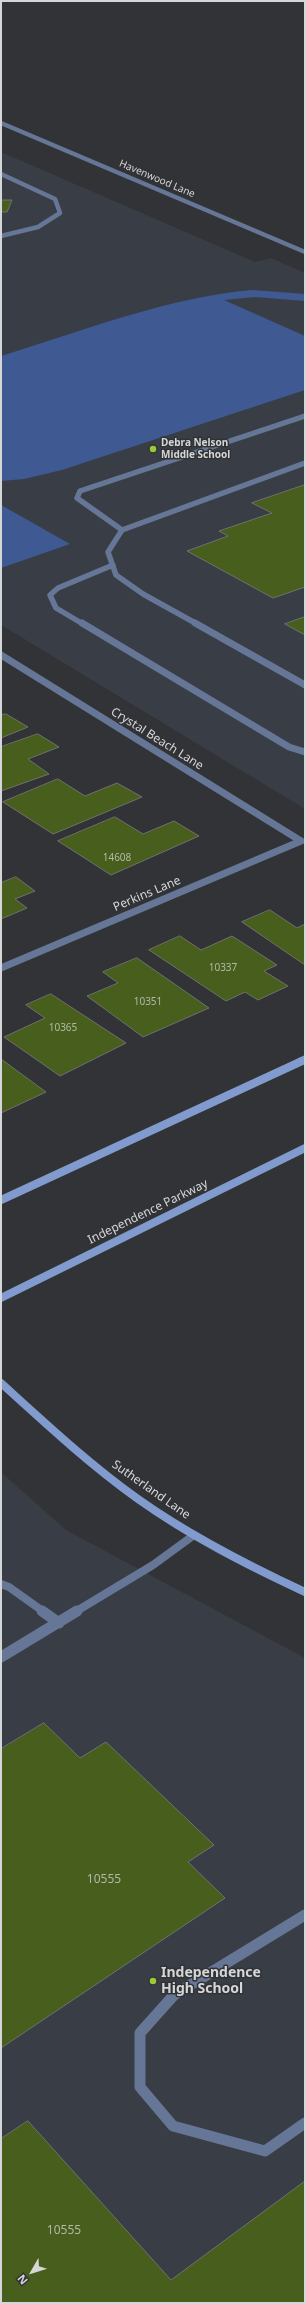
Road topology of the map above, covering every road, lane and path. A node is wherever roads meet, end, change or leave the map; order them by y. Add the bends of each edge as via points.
1 (1, 123) edge
2 (1, 174) edge
3 (1, 236) edge
4 (305, 252) edge
5 (305, 416) edge
6 (305, 463) edge
7 (122, 530) junction
8 (113, 565) junction
9 (1, 655) edge
10 (305, 685) edge
11 (305, 752) edge
12 (301, 841) joint
13 (1, 968) edge
14 (305, 1059) edge
15 (305, 1148) edge
16 (1, 1200) edge
17 (1, 1298) edge
18 (1, 1383) edge
19 (194, 1535) junction
20 (1, 1584) edge
21 (305, 1592) edge
22 (59, 1623) junction
23 (1, 1656) edge
24 (305, 1915) edge
25 (305, 2123) edge

1 - 4 street, Havenwood Lane
2 - 3 street via 55,199 60,213 38,227
5 - 7 street via 80,491 77,498
6 - 7 street
7 - 8 street via 108,552
8 - 10 street via 116,575 143,594
8 - 11 street via 58,588 50,595 51,601 56,608 289,746
9 - 12 street, Crystal Beach Lane
12 - 13 street, Perkins Lane
14 - 16 main road
15 - 17 main road, Independence Parkway
18 - 19 main road, Sutherland Lane via 116,1483
19 - 21 main road, Sutherland Lane
19 - 22 street via 152,1565
20 - 22 street
22 - 23 street
24 - 25 street via 174,1995 140,2033 140,2087 173,2126 265,2152

